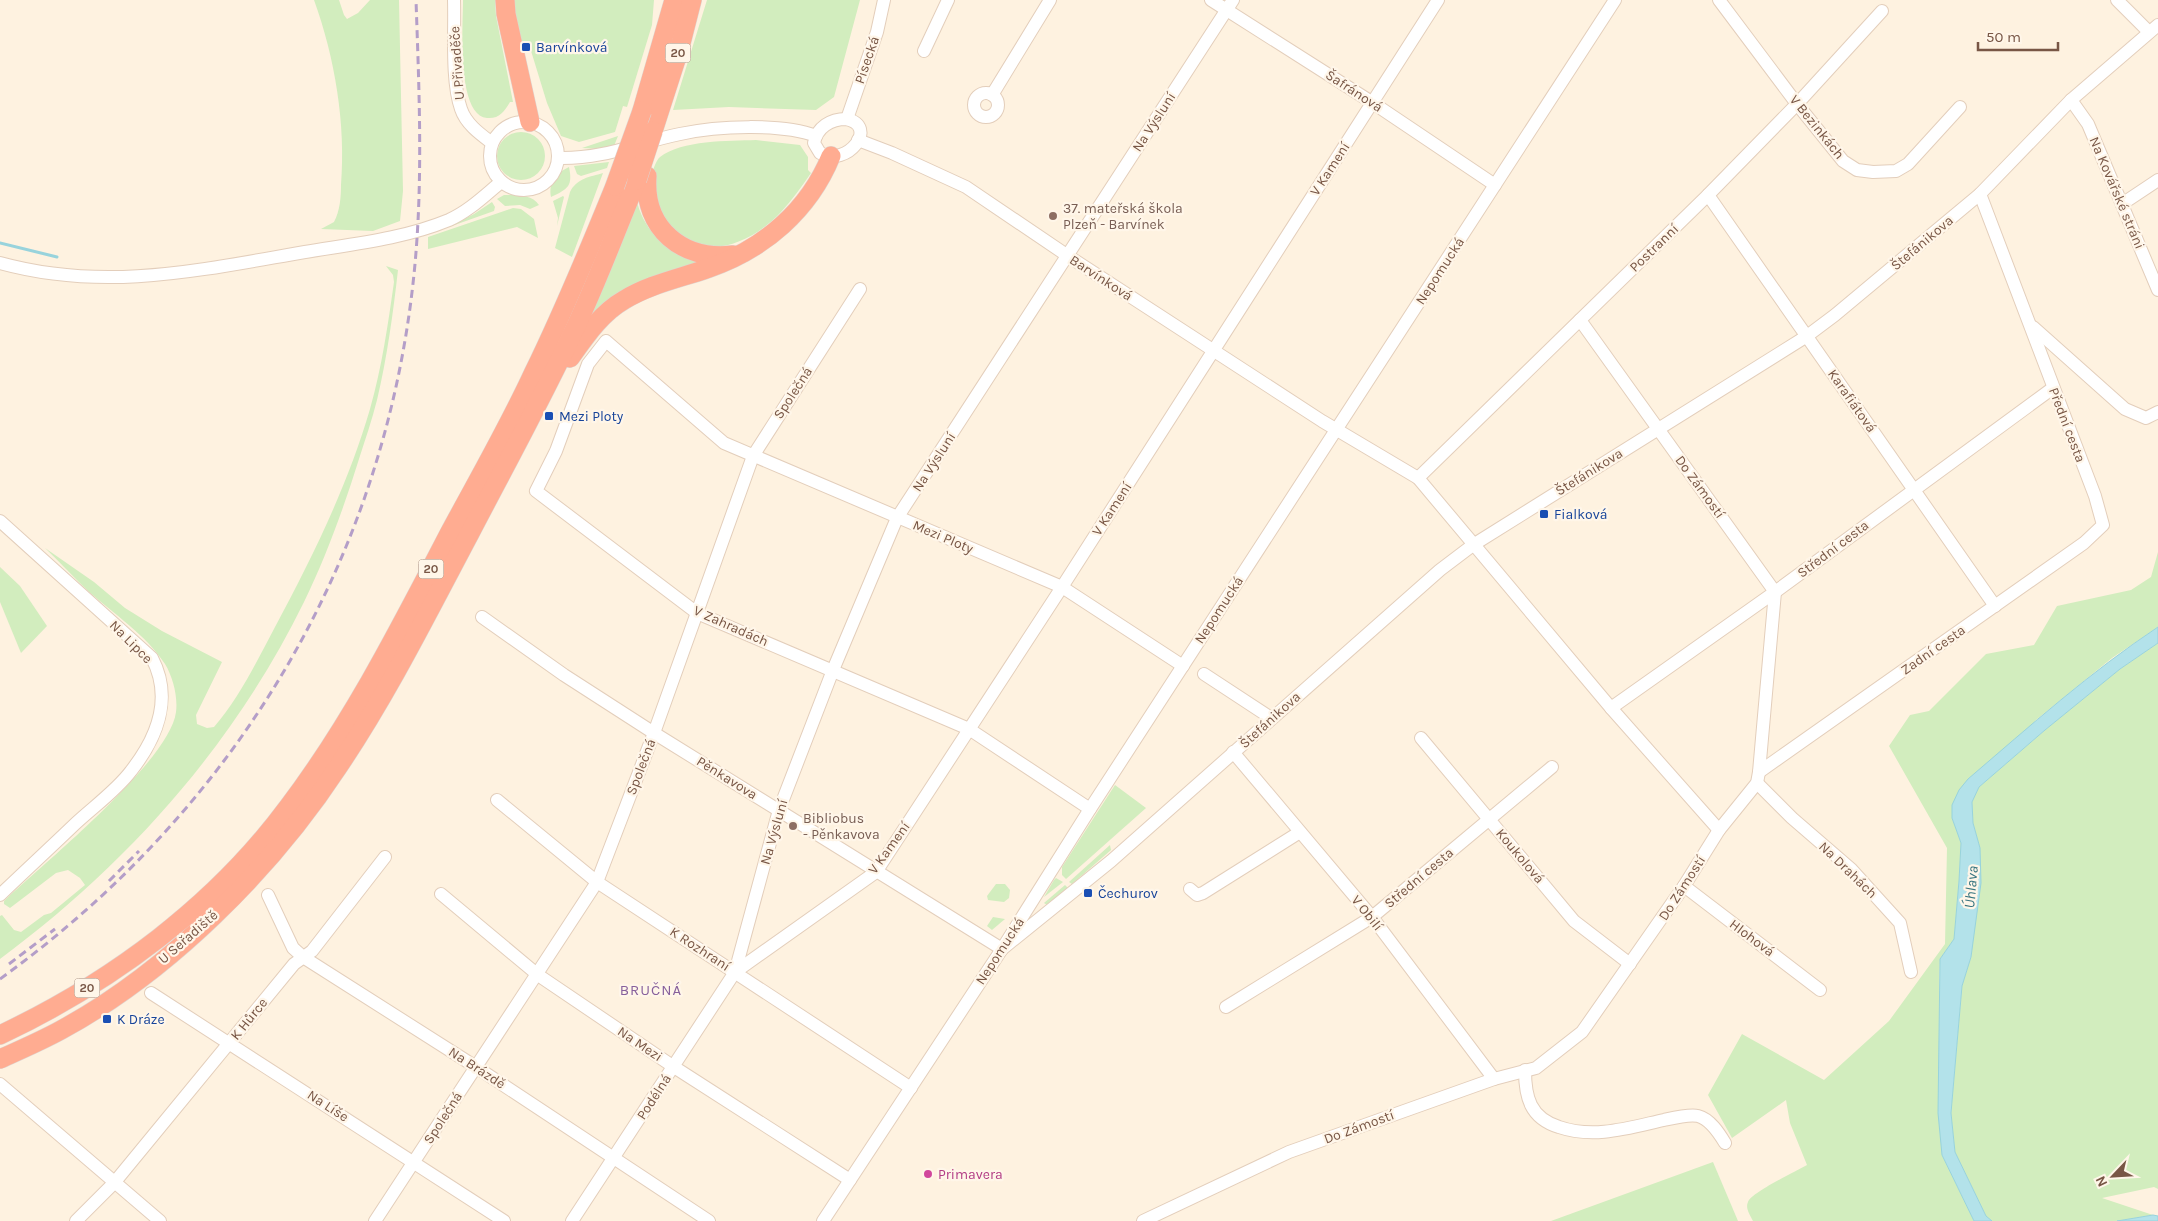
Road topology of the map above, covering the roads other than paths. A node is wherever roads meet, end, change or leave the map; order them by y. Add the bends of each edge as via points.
1 (454, 0) edge
2 (505, 0) edge
3 (664, 0) edge
4 (674, 0) edge
5 (692, 0) edge
6 (884, 0) edge
7 (948, 0) edge
8 (1050, 0) edge
9 (1211, 0) edge
10 (1438, 0) edge
11 (1615, 0) edge
12 (1720, 0) edge
13 (2117, 0) edge
14 (1230, 5) edge
15 (1882, 11) dead end
16 (2153, 28) edge
17 (662, 45) junction
18 (924, 51) dead end
19 (992, 95) dead end
20 (2071, 100) junction
21 (1373, 103) junction
22 (1797, 104) junction
23 (1960, 107) dead end
24 (847, 119) junction
25 (530, 122) junction
26 (816, 136) junction
27 (858, 140) junction
28 (492, 143) junction
29 (831, 156) junction
30 (558, 158) junction
31 (642, 178) junction
32 (2158, 180) edge
33 (501, 182) junction
34 (1495, 185) junction
35 (1980, 194) junction
36 (1708, 195) junction
37 (2122, 204) junction
38 (744, 252) junction
39 (1068, 256) junction
40 (0, 263) edge
41 (860, 289) dead end
42 (2158, 290) edge
43 (1580, 320) junction
44 (2030, 325) junction
45 (1806, 336) junction
46 (606, 341) joint
47 (1214, 351) junction
48 (548, 384) junction
49 (2053, 388) junction
50 (2158, 412) edge
51 (1658, 428) junction
52 (1337, 430) junction
53 (753, 456) junction
54 (1418, 478) junction
55 (1913, 489) junction
56 (898, 518) junction
57 (0, 521) edge
58 (2103, 524) joint
59 (1474, 545) junction
60 (1062, 587) junction
61 (1775, 592) junction
62 (1995, 606) junction
63 (696, 614) junction
64 (482, 616) dead end
65 (1183, 666) junction
66 (833, 670) junction
67 (1204, 674) dead end
68 (1611, 708) junction
69 (1271, 718) junction
70 (969, 729) junction
71 (654, 732) junction
72 (1421, 738) dead end
73 (1233, 752) junction
74 (330, 764) junction
75 (1552, 767) dead end
76 (1758, 777) junction
77 (497, 800) dead end
78 (1090, 808) junction
79 (778, 810) junction
80 (1490, 819) junction
81 (1719, 830) junction
82 (1300, 832) junction
83 (385, 857) dead end
84 (876, 872) junction
85 (598, 882) junction
86 (1684, 886) junction
87 (1190, 889) dead end
88 (268, 894) dead end
89 (442, 894) dead end
90 (0, 895) edge
91 (1372, 917) junction
92 (1002, 949) junction
93 (303, 957) junction
94 (1630, 964) junction
95 (736, 972) junction
96 (1911, 972) dead end
97 (538, 975) junction
98 (1820, 990) dead end
99 (151, 993) dead end
100 (1226, 1007) dead end
101 (0, 1035) edge
102 (230, 1042) junction
103 (0, 1060) edge
104 (476, 1067) junction
105 (674, 1067) junction
106 (1526, 1070) junction
107 (1494, 1078) junction
108 (0, 1084) edge
109 (911, 1088) junction
110 (1724, 1143) dead end
111 (614, 1158) junction
112 (415, 1162) junction
113 (850, 1180) junction
114 (114, 1183) junction
115 (76, 1221) edge
116 (160, 1221) edge
117 (376, 1221) edge
118 (504, 1221) edge
119 (572, 1221) edge
120 (709, 1221) edge
121 (823, 1221) edge
122 (1143, 1221) edge

1 - 28 street, U Přivaděče via 456,84 461,110 473,129
2 - 25 highway
3 - 17 highway
4 - 17 highway, 20
5 - 31 highway, 20, bridge
6 - 24 street, Písecká via 877,32
7 - 18 street
8 - 19 street
9 - 14 street, Šafránová
10 - 21 street, V Kamení
11 - 34 street, Nepomucká
12 - 22 street, V Bezinkách
13 - 16 street
14 - 21 street, Šafránová
14 - 39 street, Na Výsluní
15 - 22 street, Postranní
16 - 20 street, Štefánikova
17 - 74 highway, 20, bridge via 642,111 582,269 533,375
20 - 35 street, Štefánikova
20 - 37 street, Na Kovářské stráni via 2088,124
21 - 34 street, Šafránová
21 - 47 street, V Kamení
22 - 23 street, V Bezinkách via 1843,161 1857,170 1873,172 1896,171 1908,164
22 - 36 street, Postranní
24 - 26 street via 829,123
24 - 27 street via 859,126
25 - 28 street via 507,126
25 - 30 street via 553,139
26 - 29 street via 814,144 818,151
26 - 30 street via 780,128 707,130 680,134 605,155
27 - 29 street via 849,151
27 - 39 street, Barvínková via 892,152 966,187
28 - 33 street via 490,164
29 - 38 highway via 817,186 796,214 770,237
30 - 33 street via 552,176 537,188 518,190
31 - 38 highway via 652,212 674,241 707,255
31 - 48 highway, 20
32 - 37 street
33 - 40 street via 465,211 425,228 392,238 228,265 149,276 101,278 56,275
34 - 52 street, Nepomucká
35 - 44 street, Přední cesta
35 - 45 street, Štefánikova via 1836,315
36 - 43 street, Postranní
36 - 45 street, Karafiátová
37 - 42 street, Na Kovářské stráni
38 - 48 highway via 712,268 640,291 623,300 596,325
39 - 47 street, Barvínková
39 - 56 street, Na Výsluní
41 - 53 street, Společná
43 - 51 street, Do Zámostí
43 - 54 street, Postranní
44 - 49 street, Přední cesta
44 - 50 street, Přední cesta via 2125,410 2146,418
45 - 51 street, Štefánikova
45 - 55 street, Karafiátová
46 - 53 street, Mezi Ploty via 724,443
46 - 63 street, V Zahradách via 588,364 556,451 536,491
47 - 52 street, Barvínková
47 - 60 street, V Kamení
48 - 74 highway, 20 via 394,674
49 - 55 street, Střední cesta
49 - 58 street, Přední cesta
51 - 59 street, Štefánikova
51 - 61 street, Do Zámostí
52 - 54 street
52 - 65 street, Nepomucká
53 - 56 street, Mezi Ploty
53 - 63 street, Společná
54 - 59 street
55 - 61 street, Střední cesta
55 - 62 street, Karafiátová
56 - 60 street, Mezi Ploty
56 - 66 street, Na Výsluní
57 - 90 street, Na Lipce via 152,658 160,674 163,696 161,714 151,740 131,772
58 - 62 street, Zadní cesta via 2084,543
59 - 68 street
59 - 69 street, Štefánikova via 1440,570
60 - 65 street, Mezi Ploty
60 - 70 street, V Kamení
61 - 68 street, Střední cesta
61 - 76 street
62 - 76 street, Zadní cesta
63 - 66 street, V Zahradách
63 - 71 street, Společná
64 - 71 street, Pěnkavova via 564,675
65 - 78 street, Nepomucká
66 - 70 street, V Zahradách
66 - 79 street, Na Výsluní
67 - 69 street
68 - 81 street
69 - 73 street, Štefánikova
70 - 78 street, V Zahradách
70 - 84 street, V Kamení
71 - 79 street, Pěnkavova
71 - 85 street, Společná
72 - 80 street, Koukolová
73 - 82 street, V Obilí
73 - 92 street, Štefánikova via 1111,861
74 - 101 highway, U Seřadiště / 20 via 206,898 155,942 102,980
74 - 103 highway, U Seřadiště / 20 via 301,819 262,866 177,947 120,992 61,1030
75 - 80 street, Střední cesta
76 - 81 street, Do Zámostí
76 - 96 street, Na Drahách via 1792,818 1851,870 1900,923
77 - 85 street, K Rozhraní
78 - 92 street, Nepomucká
79 - 84 street, Pěnkavova
79 - 95 street, Na Výsluní
80 - 91 street, Střední cesta
80 - 94 street, Koukolová via 1574,921
81 - 86 street, Do Zámostí
82 - 87 street via 1203,893 1197,895
82 - 91 street, V Obilí
83 - 93 street, K Hůrce via 312,951
84 - 92 street, Pěnkavova
84 - 95 street, V Kamení
85 - 95 street, K Rozhraní
85 - 97 street, Společná
86 - 94 street, Do Zámostí
86 - 98 street, Hlohová
88 - 93 street, Na Brázdě via 293,948
89 - 97 street, Na Mezi
91 - 100 street, Střední cesta
91 - 107 street, V Obilí
92 - 109 street, Nepomucká
93 - 102 street, K Hůrce
93 - 104 street, Na Brázdě
94 - 106 street, Do Zámostí via 1582,1032 1536,1068
95 - 105 street, Podélná
95 - 109 street, K Rozhraní
97 - 104 street, Společná
97 - 105 street, Na Mezi
99 - 102 street, Na Líše
102 - 112 street, Na Líše
102 - 114 street, K Hůrce
104 - 111 street, Na Brázdě
104 - 112 street, Společná
105 - 111 street, Podélná
105 - 113 street, Na Mezi
106 - 107 street, Do Zámostí
106 - 110 street via 1525,1092 1530,1106 1548,1124 1575,1133 1606,1133 1698,1116 1715,1128
107 - 122 street, Do Zámostí via 1289,1152
108 - 114 street
109 - 113 street, Nepomucká
111 - 119 street, Podélná
111 - 120 street, Na Brázdě
112 - 117 street, Společná
112 - 118 street, Na Líše
113 - 121 street, Nepomucká
114 - 115 street, K Hůrce
114 - 116 street

